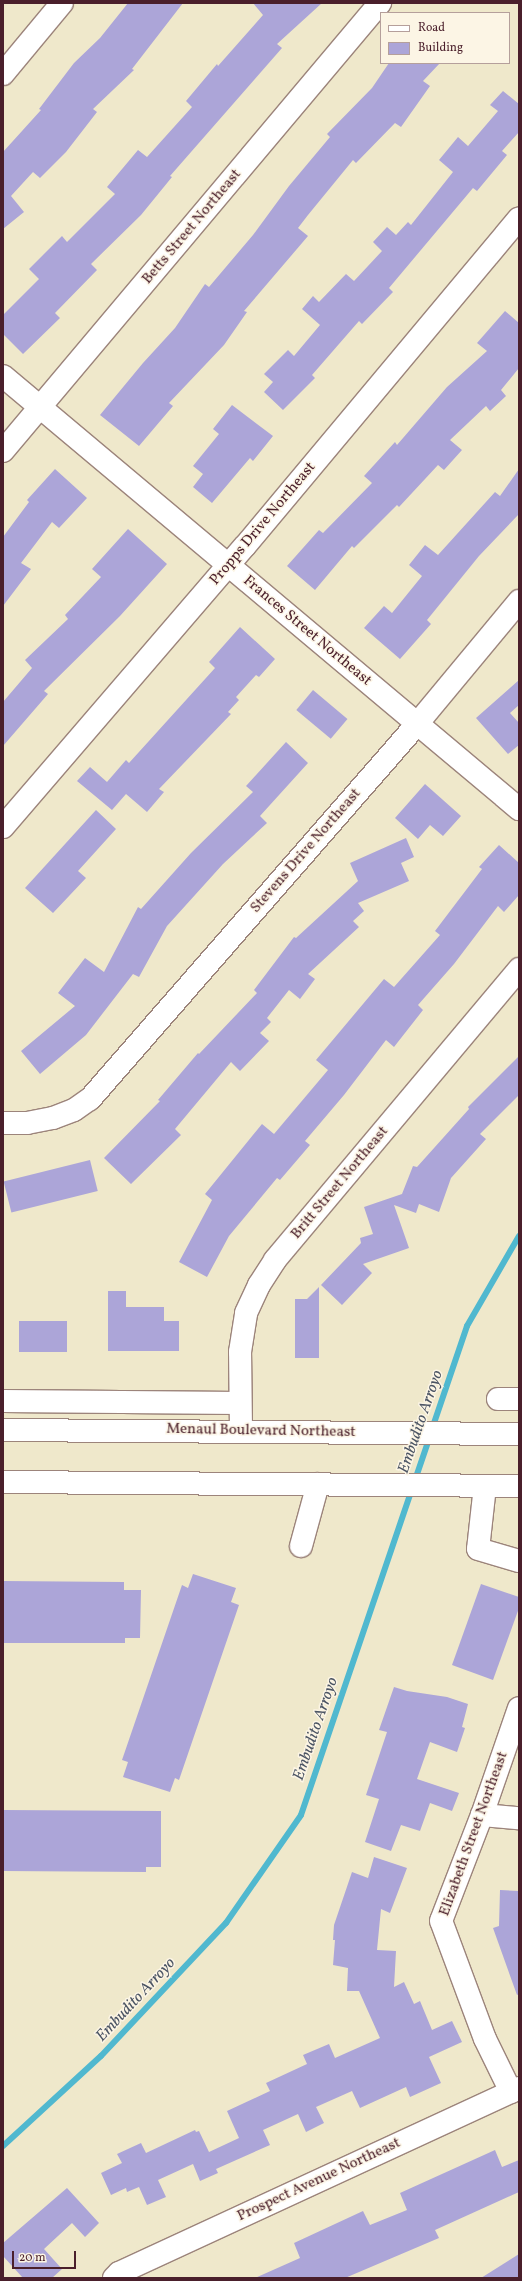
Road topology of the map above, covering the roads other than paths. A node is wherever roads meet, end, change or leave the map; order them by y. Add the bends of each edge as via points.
1 (62, 3) edge
2 (380, 3) edge
3 (3, 74) edge
4 (519, 218) edge
5 (3, 376) edge
6 (40, 407) junction
7 (3, 450) edge
8 (229, 566) junction
9 (519, 601) edge
10 (417, 724) junction
11 (519, 809) edge
12 (3, 827) edge
13 (519, 970) edge
14 (3, 1123) edge
15 (3, 1401) edge
16 (240, 1403) junction
17 (3, 1430) edge
18 (241, 1430) junction
19 (519, 1434) edge
20 (3, 1482) edge
21 (318, 1484) junction
22 (485, 1486) junction
23 (519, 1486) edge
24 (301, 1546) dead end
25 (519, 1561) edge
26 (519, 1708) edge
27 (482, 1815) junction
28 (519, 1818) edge
29 (515, 2090) edge
30 (119, 2276) edge

1 - 3 street
2 - 6 street, Betts Street Northeast
4 - 8 street, Propps Drive Northeast
5 - 6 street, Frances Street Northeast
6 - 7 street, Betts Street Northeast
6 - 8 street, Frances Street Northeast
8 - 10 street, Frances Street Northeast
8 - 12 street, Propps Drive Northeast
9 - 10 street, Stevens Drive Northeast
10 - 11 street, Frances Street Northeast
10 - 14 street, Stevens Drive Northeast via 90,1098 74,1110 54,1118 27,1123
13 - 16 street, Britt Street Northeast via 275,1260 259,1285 246,1313 240,1352
15 - 16 street
16 - 18 street, Britt Street Northeast
17 - 18 street, Menaul Boulevard Northeast
18 - 19 street, Menaul Boulevard Northeast
20 - 21 street
21 - 22 street
21 - 24 street
22 - 23 street
22 - 25 street via 478,1549
26 - 27 street, Elizabeth Street Northeast
27 - 28 street
27 - 29 street, Elizabeth Street Northeast via 441,1921 485,2039
29 - 30 street, Prospect Avenue Northeast

